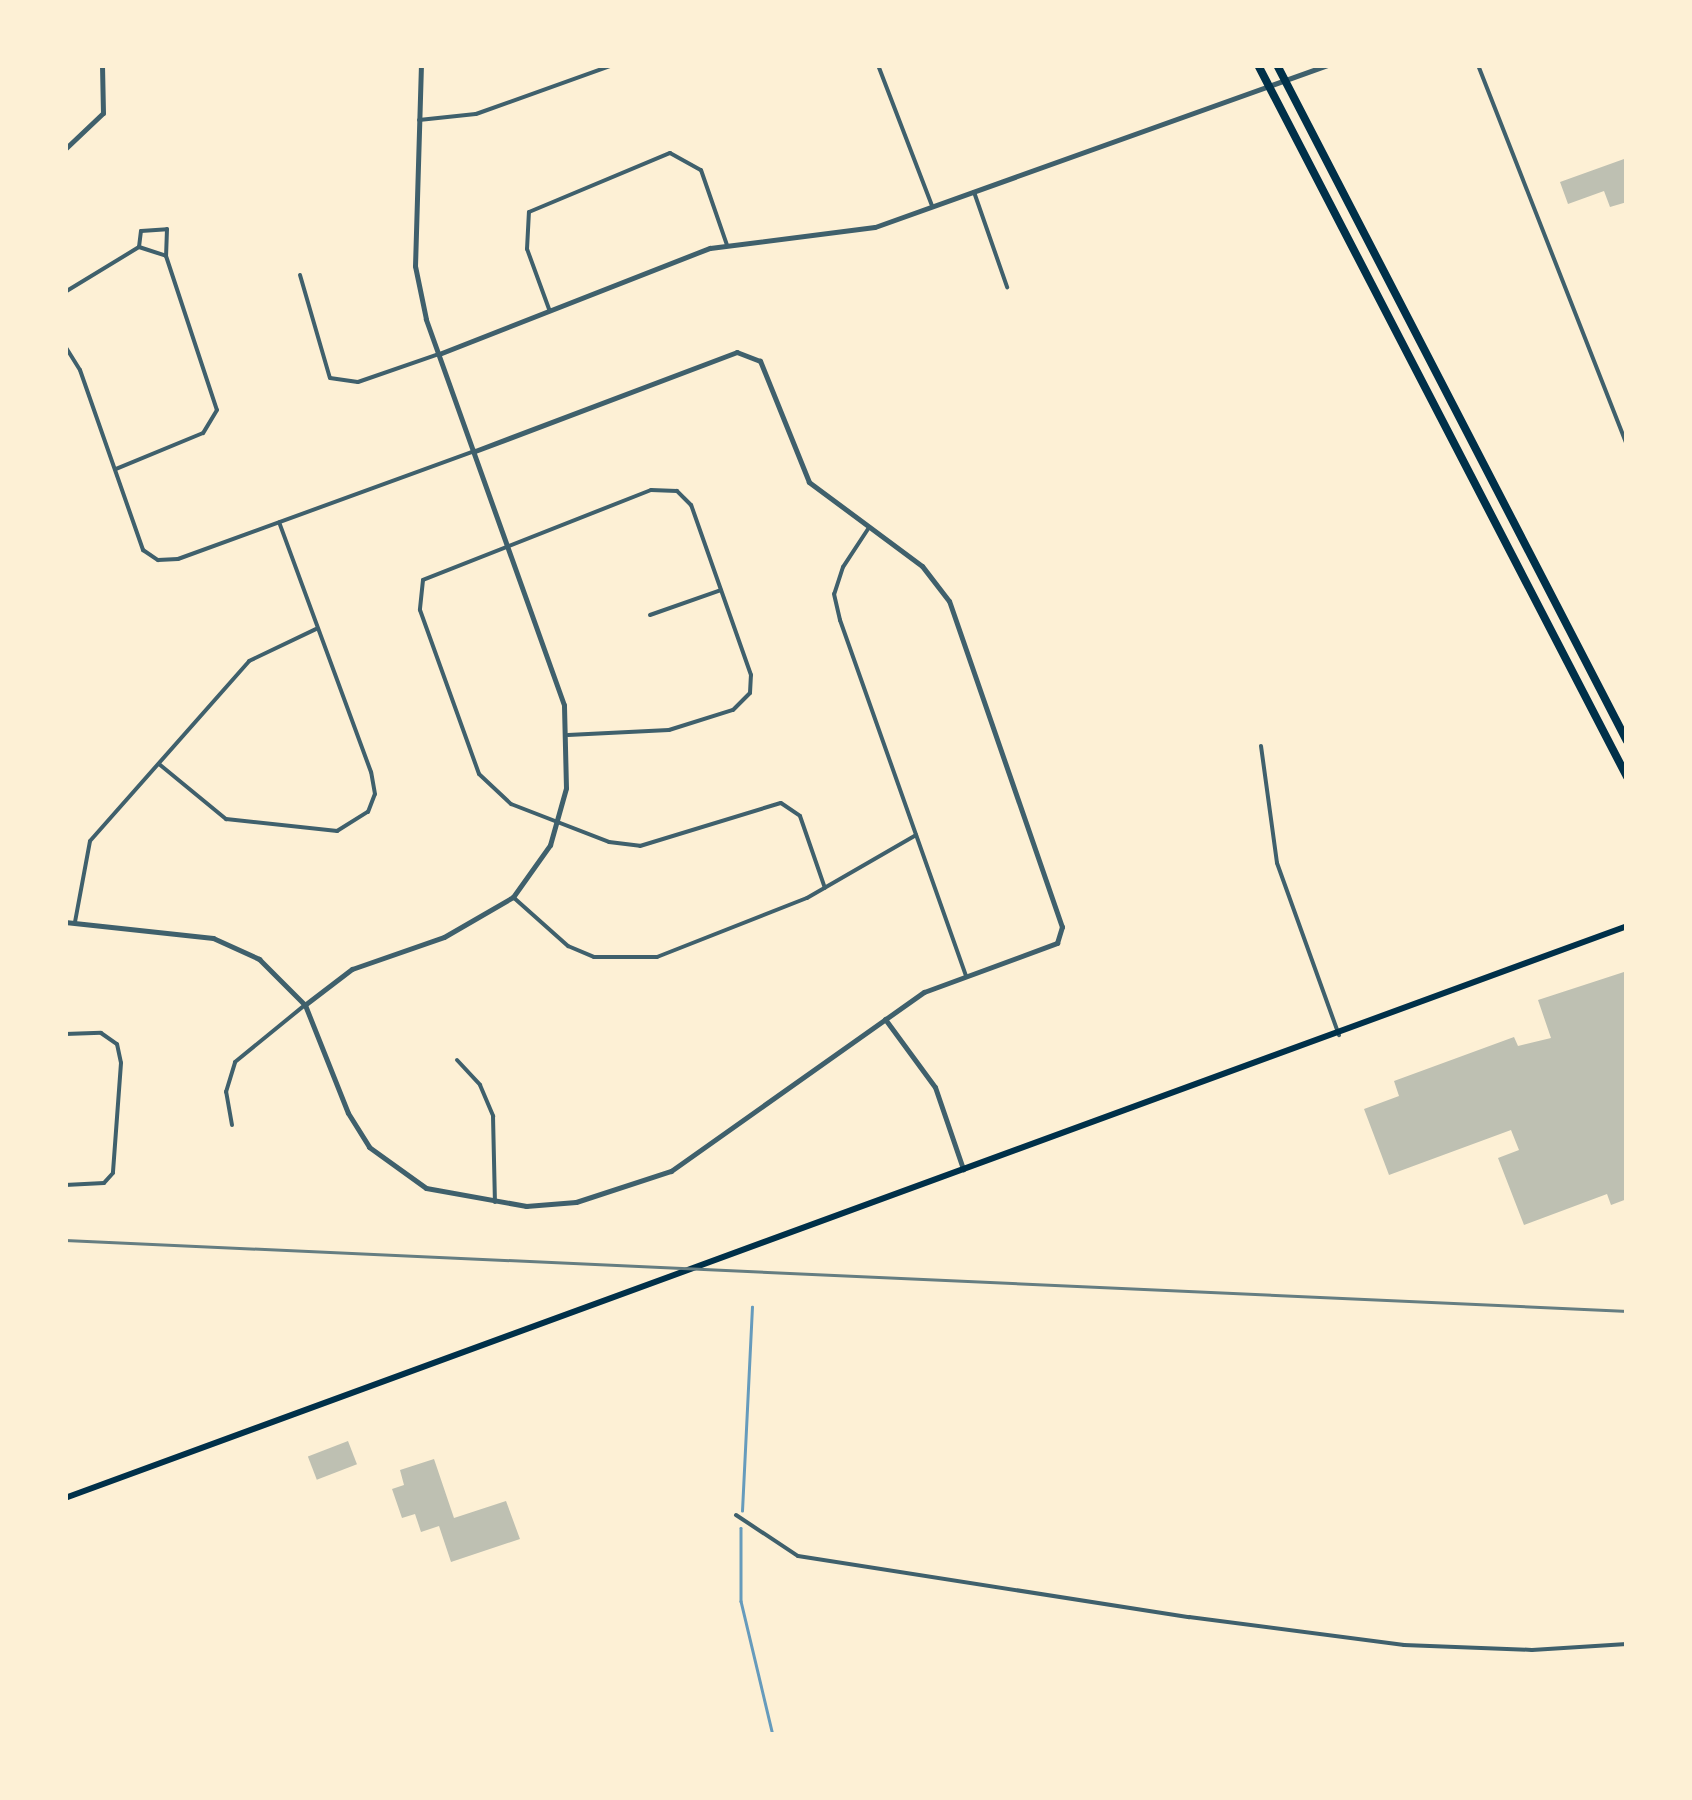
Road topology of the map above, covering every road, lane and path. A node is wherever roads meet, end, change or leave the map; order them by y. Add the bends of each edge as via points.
1 (102, 65) edge
2 (421, 65) edge
3 (613, 65) edge
4 (878, 65) edge
5 (1258, 65) edge
6 (1277, 65) edge
7 (1328, 65) edge
8 (1478, 65) edge
9 (1286, 83) junction
10 (1270, 89) junction
11 (419, 120) junction
12 (65, 149) edge
13 (973, 190) junction
14 (932, 208) junction
15 (727, 245) junction
16 (138, 246) junction
17 (166, 256) junction
18 (300, 274) dead end
19 (1007, 287) dead end
20 (65, 292) edge
21 (549, 310) junction
22 (65, 346) edge
23 (438, 354) junction
24 (1627, 446) edge
25 (474, 451) junction
26 (116, 468) junction
27 (280, 522) junction
28 (868, 529) junction
29 (508, 549) junction
30 (721, 590) junction
31 (650, 616) dead end
32 (316, 629) junction
33 (568, 735) junction
34 (1627, 741) edge
35 (1261, 746) dead end
36 (159, 764) junction
37 (1627, 778) edge
38 (558, 825) junction
39 (916, 835) junction
40 (825, 888) junction
41 (513, 897) junction
42 (65, 922) edge
43 (75, 922) junction
44 (1627, 926) edge
45 (966, 976) junction
46 (305, 1004) junction
47 (885, 1019) junction
48 (65, 1034) edge
49 (1339, 1035) junction
50 (457, 1060) dead end
51 (232, 1125) dead end
52 (963, 1170) junction
53 (65, 1185) edge
54 (495, 1202) junction
55 (65, 1498) edge
56 (736, 1516) dead end
57 (1627, 1644) edge

1 - 12 street via 102,114
2 - 11 street
3 - 11 street via 476,114
4 - 14 street
5 - 10 highway
6 - 9 highway
7 - 9 street
8 - 24 street
9 - 10 street
9 - 34 highway
10 - 13 street
10 - 37 highway
11 - 23 street via 415,266
13 - 14 street
13 - 19 street
14 - 15 street via 874,227
15 - 21 street
15 - 21 street via 701,170 670,152 529,212 527,249
16 - 17 street
16 - 17 street via 141,231 167,229
16 - 20 street
17 - 26 street via 217,410 203,433
18 - 23 street via 330,378 358,382
21 - 23 street
22 - 26 street
23 - 25 street
25 - 27 street
25 - 28 street via 750,352 760,361 808,482
25 - 29 street
26 - 27 street via 143,550 158,560
27 - 32 street
28 - 39 street via 834,594
28 - 45 street via 922,566 949,601 1062,927 1057,943
29 - 30 street via 652,490 677,490 690,505
29 - 33 street
29 - 38 street via 423,580 420,610 479,774 511,804
30 - 31 street
30 - 33 street via 751,675 744,704 669,730
32 - 36 street via 249,661
32 - 36 street via 375,794 355,825 337,832 226,820
33 - 38 street
35 - 49 street via 1277,863
36 - 43 street via 90,841
38 - 40 street via 640,846 780,803 800,816
38 - 41 street
39 - 40 street
39 - 45 street
40 - 41 street via 657,957 621,961 568,946
41 - 46 street via 444,937 352,969
42 - 43 street
43 - 46 street via 213,938 259,959
44 - 49 main road
45 - 47 street via 924,992
46 - 51 street via 235,1062 226,1092
46 - 54 street via 368,1147 426,1188
47 - 52 street via 935,1086
47 - 54 street via 671,1172 576,1202
48 - 53 street via 101,1033 117,1044 121,1063 114,1173 104,1183
49 - 52 main road
50 - 54 street via 480,1085 493,1116
52 - 55 main road
56 - 57 street via 798,1556 1208,1619 1404,1644 1532,1650

